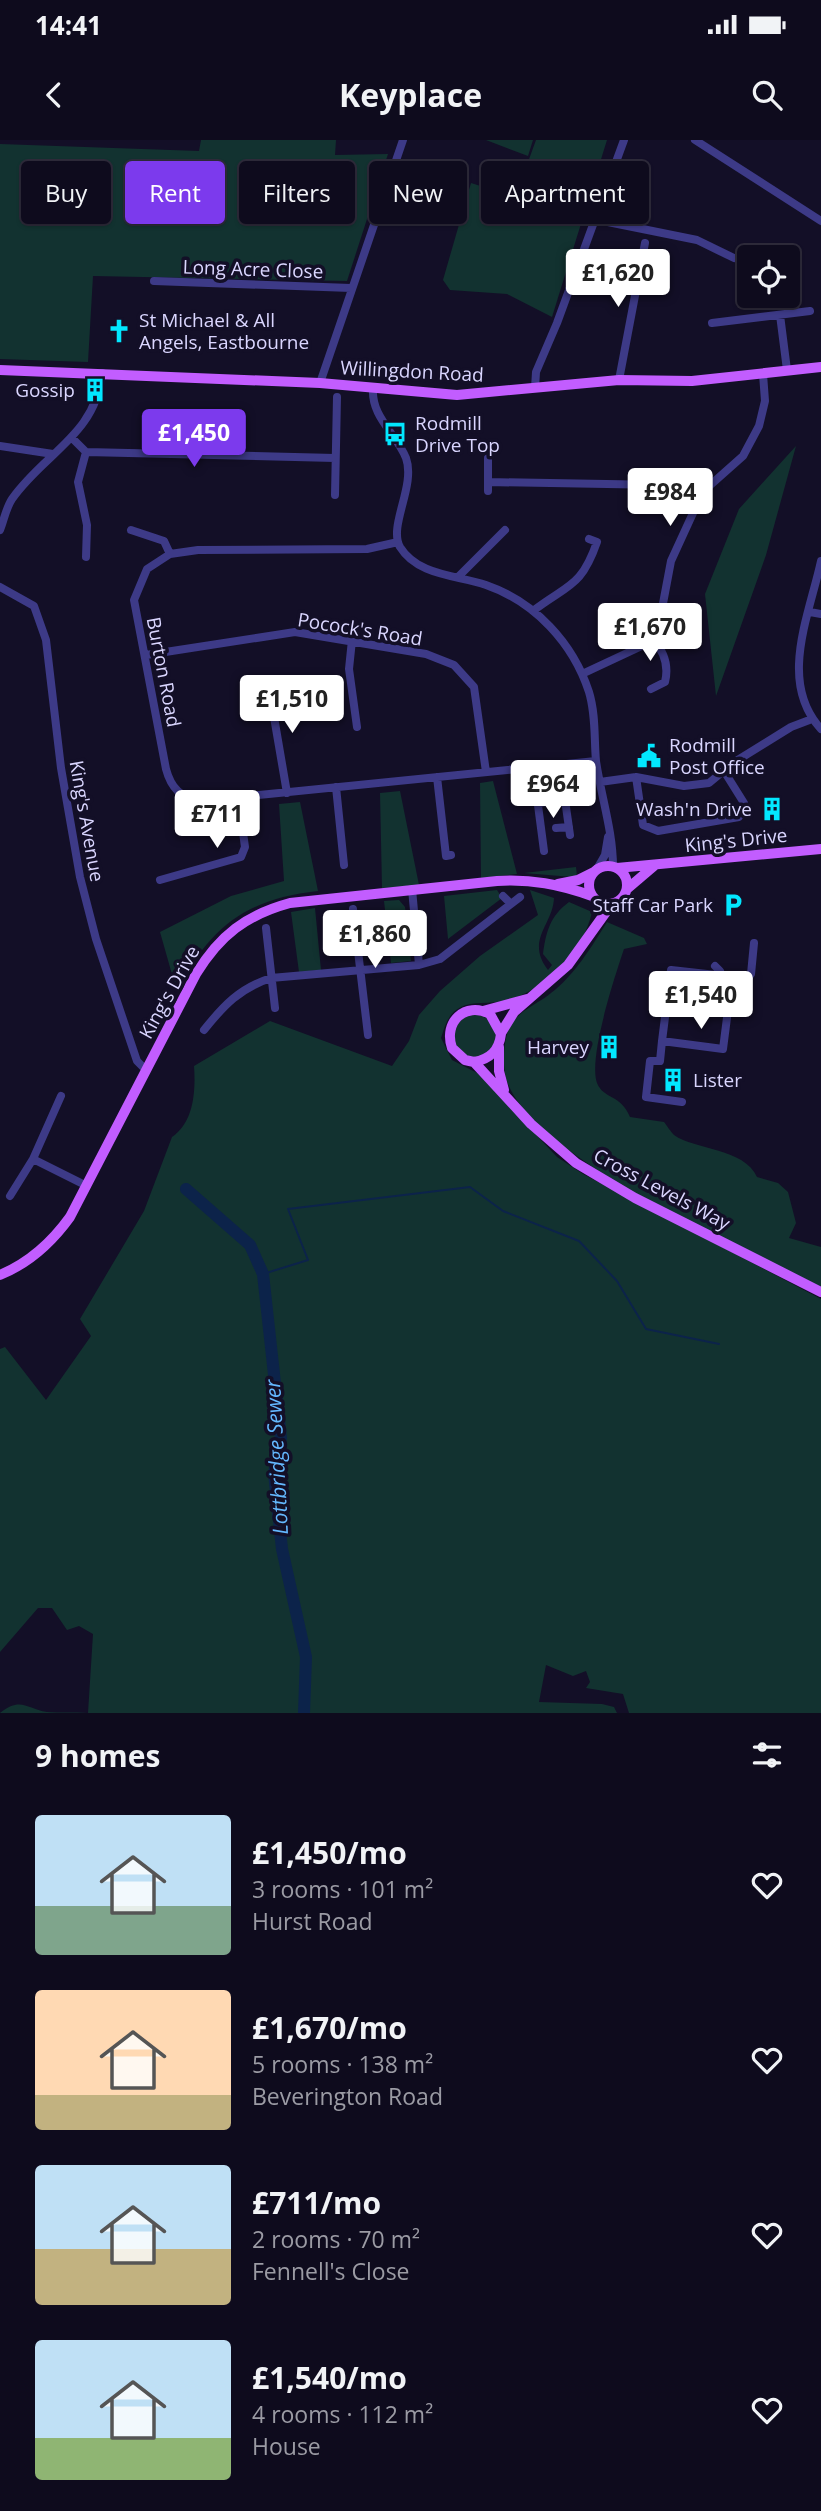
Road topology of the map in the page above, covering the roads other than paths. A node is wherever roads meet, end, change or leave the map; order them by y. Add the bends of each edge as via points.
1 (403, 140) edge
2 (624, 140) edge
3 (695, 140) edge
4 (616, 161) edge
5 (821, 221) edge
6 (591, 224) edge
7 (618, 224) edge
8 (645, 243) dead end
9 (734, 258) dead end
10 (154, 281) dead end
11 (351, 288) junction
12 (810, 311) dead end
13 (780, 315) junction
14 (712, 323) dead end
15 (821, 368) edge
16 (0, 370) edge
17 (788, 370) junction
18 (102, 373) junction
19 (763, 374) junction
20 (619, 380) junction
21 (320, 383) junction
22 (373, 388) junction
23 (535, 388) junction
24 (337, 397) dead end
25 (72, 438) junction
26 (0, 446) edge
27 (86, 452) junction
28 (53, 454) junction
29 (335, 458) junction
30 (488, 458) dead end
31 (335, 495) dead end
32 (699, 500) junction
33 (0, 530) edge
34 (131, 530) dead end
35 (505, 530) dead end
36 (589, 539) dead end
37 (398, 542) junction
38 (170, 554) junction
39 (86, 557) dead end
40 (821, 561) edge
41 (458, 577) junction
42 (0, 587) edge
43 (533, 611) junction
44 (810, 612) junction
45 (821, 614) edge
46 (652, 638) junction
47 (352, 640) junction
48 (146, 654) junction
49 (582, 674) junction
50 (268, 682) dead end
51 (651, 689) dead end
52 (812, 719) junction
53 (356, 727) dead end
54 (821, 729) edge
55 (596, 761) junction
56 (533, 767) junction
57 (724, 771) junction
58 (486, 772) junction
59 (636, 776) junction
60 (438, 777) junction
61 (600, 782) junction
62 (336, 787) junction
63 (287, 793) junction
64 (238, 797) junction
65 (538, 803) junction
66 (556, 828) dead end
67 (608, 831) junction
68 (821, 849) edge
69 (544, 851) dead end
70 (451, 855) dead end
71 (344, 865) dead end
72 (654, 866) junction
73 (615, 867) junction
74 (596, 871) junction
75 (160, 880) dead end
76 (558, 884) junction
77 (412, 889) junction
78 (627, 889) junction
79 (503, 896) dead end
80 (520, 897) dead end
81 (593, 897) junction
82 (510, 904) junction
83 (611, 905) junction
84 (353, 909) dead end
85 (597, 924) junction
86 (266, 928) dead end
87 (754, 943) dead end
88 (419, 965) junction
89 (715, 966) dead end
90 (360, 970) junction
91 (271, 978) junction
92 (532, 998) junction
93 (275, 1008) dead end
94 (483, 1011) junction
95 (204, 1030) dead end
96 (368, 1035) dead end
97 (500, 1038) junction
98 (662, 1041) junction
99 (474, 1062) junction
100 (146, 1070) junction
101 (504, 1092) junction
102 (61, 1096) dead end
103 (682, 1102) dead end
104 (33, 1159) junction
105 (88, 1186) junction
106 (10, 1196) dead end
107 (0, 1275) edge
108 (821, 1292) edge

1 - 11 street
2 - 4 street
3 - 5 street
6 - 23 street via 536,372
7 - 9 street via 697,240
8 - 20 street
10 - 11 street, Long Acre Close
11 - 21 street
12 - 13 street
13 - 14 street
13 - 17 street
15 - 17 main road, Willingdon Road
16 - 18 main road, Willingdon Road
17 - 19 main road, Willingdon Road
18 - 21 main road, Willingdon Road
18 - 25 street via 90,415
19 - 20 main road, Willingdon Road via 692,381
19 - 32 street via 763,412 753,440
20 - 23 main road, Willingdon Road
21 - 22 main road, Willingdon Road
22 - 23 main road, Willingdon Road via 457,394
22 - 37 street via 373,404 403,451 409,471
24 - 29 street
25 - 27 street
25 - 28 street
26 - 28 street
27 - 29 street
27 - 39 street via 78,478 87,524
28 - 33 street via 11,500
29 - 31 street
30 - 32 street via 488,486 663,485
32 - 46 street via 671,561 661,622
34 - 38 street via 164,541
35 - 41 street
36 - 43 street via 597,542 583,576
37 - 38 street via 367,549
37 - 41 street via 417,564
38 - 48 street, Burton Road via 147,569 134,600
40 - 44 street
41 - 43 street via 495,588
42 - 100 street, King's Avenue via 34,606 46,640 80,877 136,1061
43 - 49 street via 566,644
44 - 45 street
44 - 52 street via 797,680
46 - 49 street
46 - 51 street via 668,669 665,682
47 - 48 street, Pocock's Road via 295,632
47 - 53 street via 349,669
47 - 58 street, Pocock's Road via 426,654 454,665 474,687
48 - 64 street, Burton Road via 173,788 189,799
49 - 55 street via 593,712
50 - 63 street
52 - 54 street
52 - 57 street via 791,727
55 - 56 street, Burton Road
55 - 61 street
56 - 58 street, Burton Road
56 - 65 street
57 - 59 street via 709,783 694,786
57 - 59 street via 744,803 739,817 658,831 643,825
58 - 60 street, Burton Road
59 - 61 street
60 - 62 street, Burton Road
60 - 70 street via 446,856
61 - 67 street
62 - 63 street, Burton Road
62 - 71 street
63 - 64 street, Burton Road
64 - 75 street via 245,847 242,857
65 - 66 street via 565,798 570,831
65 - 69 street
67 - 73 street
67 - 74 street via 605,855
68 - 72 main road, King's Drive
72 - 73 main road, King's Drive
72 - 78 main road
73 - 74 main road
73 - 78 main road via 624,875
74 - 76 main road, King's Drive
74 - 81 main road via 589,881
76 - 77 main road, King's Drive via 517,880
76 - 81 main road, King's Drive
77 - 88 street
77 - 100 main road, King's Drive via 290,903 237,925 219,940 196,974
78 - 83 main road via 622,899
79 - 82 street
80 - 82 street
81 - 83 main road
81 - 85 main road
82 - 88 street via 440,959
83 - 85 main road, Cross Levels Way
84 - 90 street
85 - 92 main road, Cross Levels Way via 568,965
86 - 91 street
87 - 98 street via 751,974 729,1002 723,1049
88 - 90 street
89 - 98 street via 720,971 716,975 671,970
90 - 91 street
90 - 96 street
91 - 93 street
91 - 95 street via 229,999
92 - 94 main road, Cross Levels Way
92 - 97 main road, Cross Levels Way via 507,1019
94 - 97 main road via 495,1020
94 - 99 main road, Cross Levels Way via 458,1015 449,1031 452,1048
97 - 99 main road, Cross Levels Way via 490,1057
97 - 101 main road
98 - 103 street via 660,1062 650,1061 646,1097
99 - 101 main road, Cross Levels Way
100 - 105 main road, King's Drive
101 - 108 main road, Cross Levels Way via 531,1124 576,1163
102 - 104 street
104 - 105 street
104 - 106 street
105 - 107 main road, King's Drive via 58,1234 26,1262

